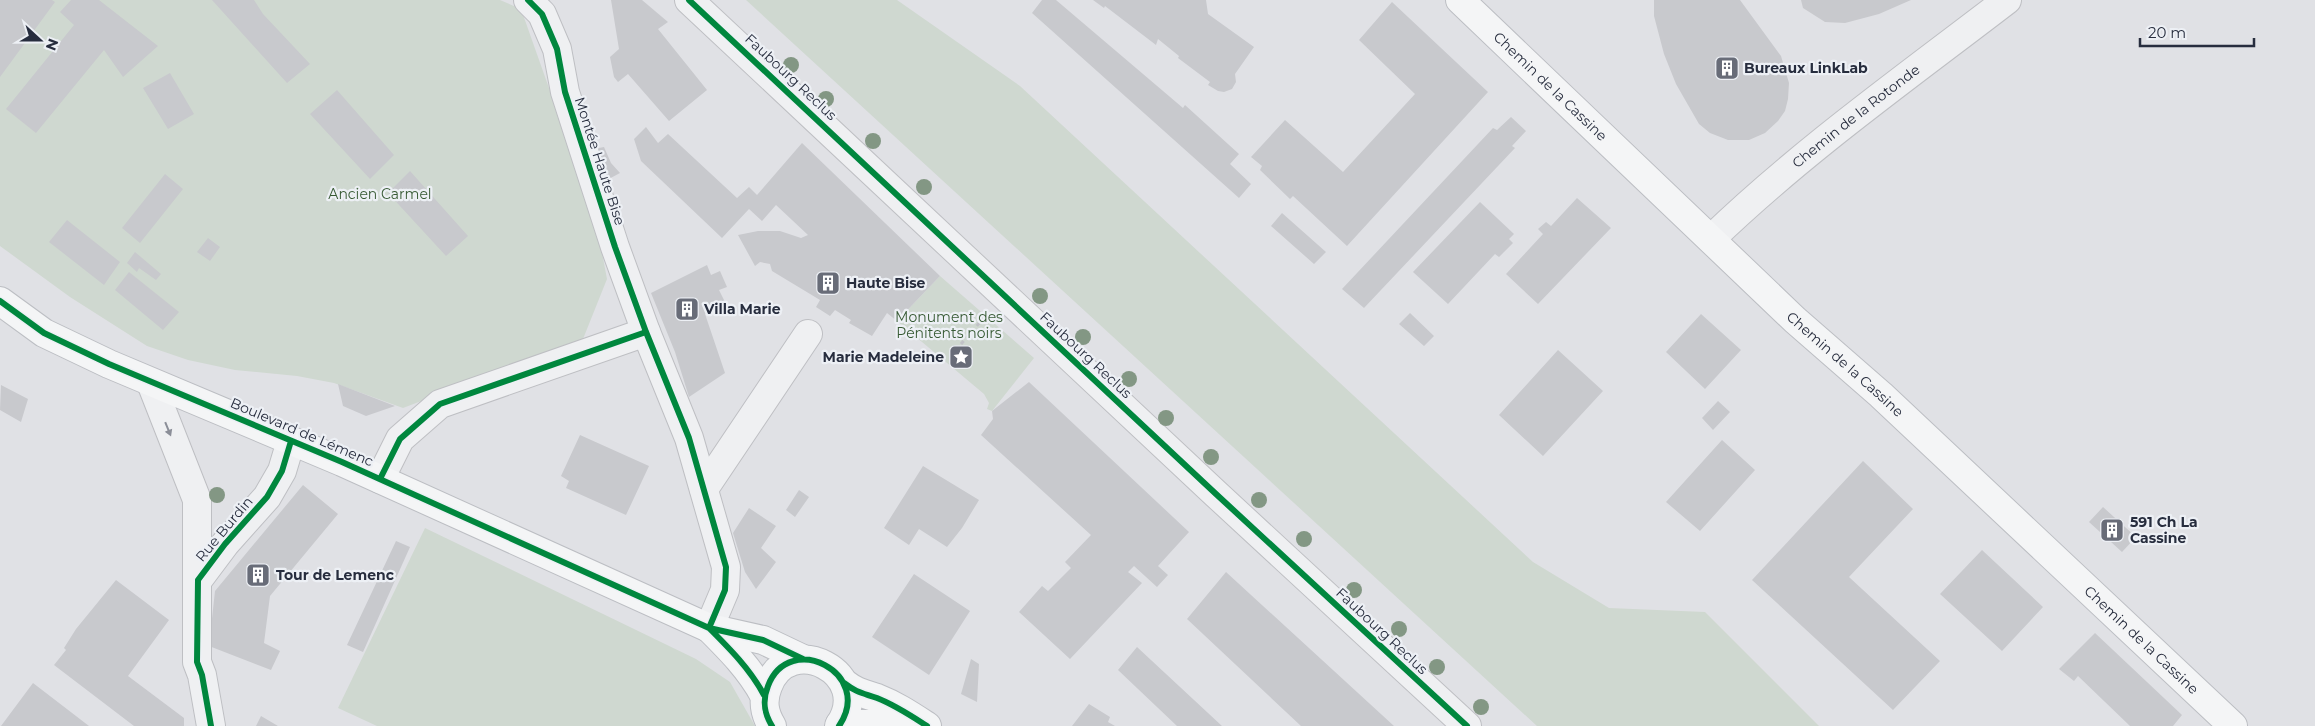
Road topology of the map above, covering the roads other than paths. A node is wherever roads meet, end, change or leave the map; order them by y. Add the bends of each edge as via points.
1 (528, 0) edge
2 (689, 0) edge
3 (2007, 0) edge
4 (1468, 3) edge
5 (1711, 239) junction
6 (0, 301) edge
7 (646, 332) junction
8 (808, 334) dead end
9 (151, 383) junction
10 (291, 441) junction
11 (380, 479) junction
12 (704, 488) junction
13 (198, 580) junction
14 (709, 628) junction
15 (803, 659) junction
16 (844, 683) junction
17 (764, 695) junction
18 (840, 725) edge
19 (211, 726) edge
20 (772, 726) edge
21 (895, 726) edge
22 (926, 726) edge
23 (1468, 726) edge
24 (2233, 726) edge

1 - 7 street, Montée Haute Bise via 542,14 557,49 571,111
2 - 23 street, Faubourg Reclus
3 - 5 street, Chemin de la Rotonde via 1854,118
4 - 5 main road, Chemin de la Cassine
5 - 24 main road, Chemin de la Cassine
6 - 9 main road, Boulevard de Lémenc via 44,333
7 - 11 street via 440,404 400,439
7 - 12 street, Montée Haute Bise via 689,438
8 - 12 street
9 - 10 main road, Boulevard de Lémenc
9 -> 13 street, Rue Burdin via 197,500
10 - 11 main road, Boulevard de Lémenc
10 - 13 street, Rue Burdin via 282,471 267,497
11 - 14 main road, Boulevard de Lémenc
12 - 14 street, Montée Haute Bise via 726,567 724,590
13 - 19 street, Rue Burdin via 197,662
14 - 15 main road, Boulevard de Lémenc via 763,640
14 - 17 main road, Boulevard de Lémenc via 740,660
15 - 16 main road, Boulevard de Lémenc via 819,662 834,670
15 - 17 main road via 785,664 771,678
16 - 18 main road via 848,697
16 - 22 main road via 858,693 900,709
17 - 20 main road via 764,707
18 - 21 main road

